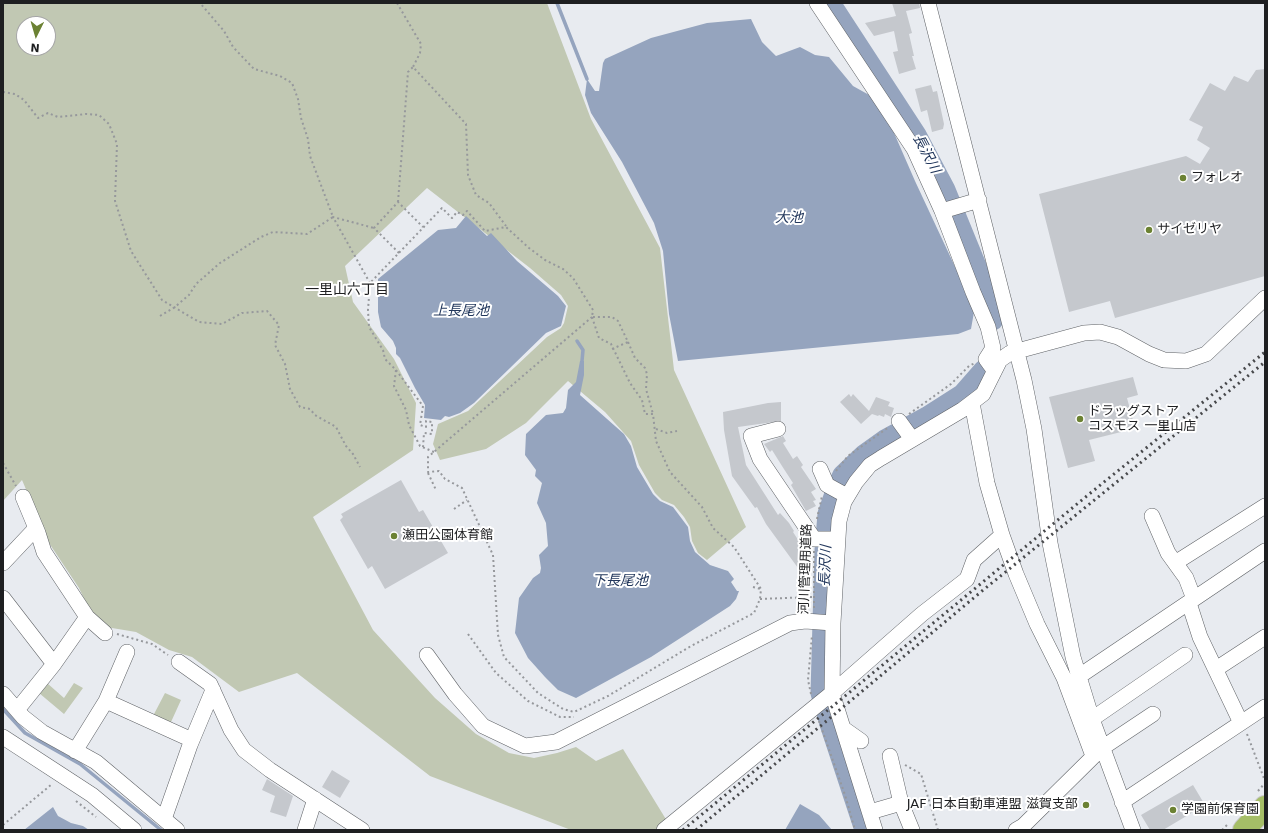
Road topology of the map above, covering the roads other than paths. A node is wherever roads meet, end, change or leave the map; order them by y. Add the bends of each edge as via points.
1 (817, 3) edge
2 (928, 3) edge
3 (979, 200) junction
4 (942, 211) junction
5 (1265, 298) edge
6 (1017, 351) junction
7 (990, 365) junction
8 (972, 403) junction
9 (899, 421) road end
10 (778, 429) dead end
11 (912, 439) junction
12 (820, 469) dead end
13 (846, 495) junction
14 (22, 497) road end
15 (1265, 506) edge
16 (1152, 516) dead end
17 (36, 528) junction
18 (1002, 535) junction
19 (838, 539) junction
20 (1265, 551) edge
21 (3, 563) edge
22 (1175, 563) junction
23 (3, 598) edge
24 (1191, 601) junction
25 (87, 617) junction
26 (833, 623) junction
27 (105, 633) road end
28 (1265, 637) edge
29 (127, 652) dead end
30 (427, 655) dead end
31 (1185, 656) dead end
32 (180, 662) road end
33 (54, 664) junction
34 (1216, 669) junction
35 (1078, 677) junction
36 (213, 690) junction
37 (832, 693) junction
38 (3, 694) edge
39 (106, 701) junction
40 (1265, 707) edge
41 (17, 710) junction
42 (1153, 714) dead end
43 (1092, 718) junction
44 (1241, 723) junction
45 (844, 729) junction
46 (3, 737) edge
47 (192, 740) junction
48 (861, 741) dead end
49 (75, 751) junction
50 (1098, 752) junction
51 (890, 756) dead end
52 (315, 799) junction
53 (1122, 802) junction
54 (901, 803) junction
55 (1265, 807) edge
56 (870, 812) junction
57 (164, 819) junction
58 (343, 824) edge
59 (134, 830) edge
60 (177, 830) edge
61 (305, 830) edge
62 (362, 830) edge
63 (664, 830) edge
64 (875, 830) edge
65 (912, 830) edge
66 (1016, 830) edge
67 (1133, 830) edge
68 (1244, 830) edge

1 - 4 street via 914,149
2 - 3 street
3 - 4 street
3 - 6 street
4 - 7 street via 988,327 993,348
5 - 6 street via 1206,354 1186,361 1164,360 1118,337 1100,332 1084,333
6 - 7 street
6 - 35 street via 1034,429 1052,551
7 - 8 street via 987,388
8 - 11 street
8 - 18 street via 987,483
9 - 11 street
10 - 19 street via 751,436 760,459 814,539
11 - 13 street via 870,465
12 - 13 street via 828,485
13 - 19 street via 841,511
14 - 17 street
15 - 22 street
16 - 22 street
17 - 21 street
17 - 25 street via 44,552
18 - 37 street via 974,560 967,579 922,614
18 - 50 street via 1036,624
19 - 26 street
20 - 24 street
22 - 24 street via 1186,578
23 - 33 street
24 - 34 street via 1200,637
24 - 35 street
25 - 27 street
25 - 33 street
26 - 30 street via 812,613 556,742 525,746 483,726 455,694
26 - 37 street
28 - 34 street
29 - 39 street
31 - 43 street
32 - 36 street via 210,684
33 - 41 street
34 - 44 street
35 - 43 street
36 - 47 street
36 - 52 street via 244,750
37 - 45 street
37 - 63 street
38 - 41 street
39 - 47 street
39 - 49 street
40 - 44 street
41 - 49 street via 42,732
42 - 50 street
43 - 50 street
44 - 53 street
45 - 48 street
45 - 56 street
46 - 59 street via 92,795
47 - 57 street
49 - 57 street via 96,762
50 - 53 street
50 - 66 street
51 - 54 street
52 - 58 street
52 - 61 street
53 - 67 street
54 - 56 street
54 - 65 street
55 - 68 highway
56 - 64 street
57 - 60 street
58 - 62 street

